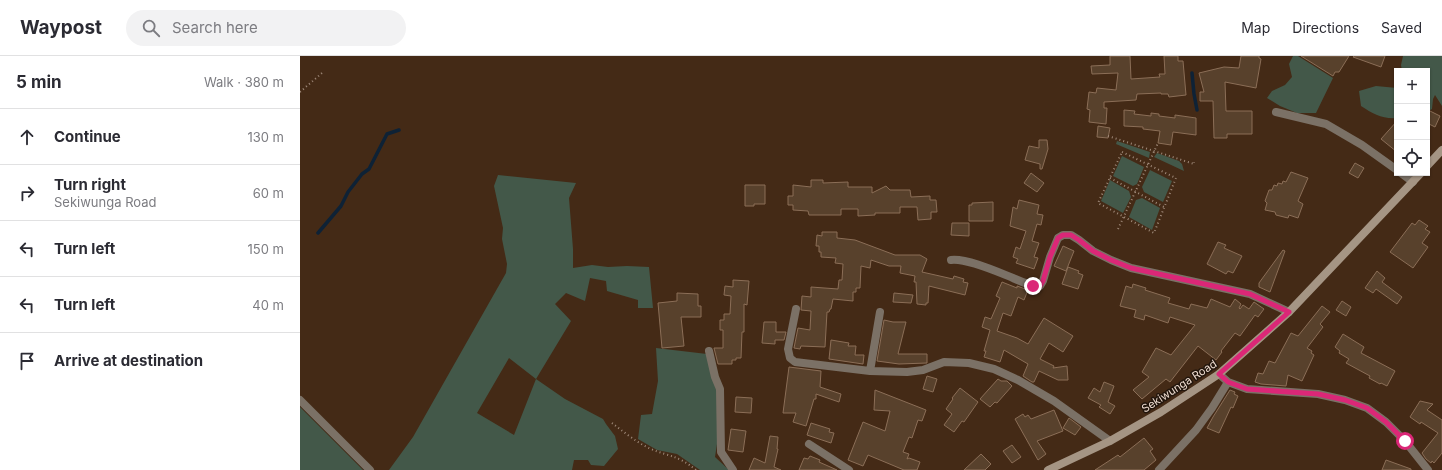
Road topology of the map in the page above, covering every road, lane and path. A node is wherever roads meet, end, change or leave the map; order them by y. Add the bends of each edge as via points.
1 (322, 73) dead end
2 (300, 92) edge
3 (1276, 112) dead end
4 (1108, 136) dead end
5 (1158, 143) dead end
6 (1442, 150) edge
7 (1154, 151) junction
8 (1194, 162) dead end
9 (1430, 163) edge
10 (1148, 164) junction
11 (1394, 168) edge
12 (1405, 176) edge
13 (1418, 176) edge
14 (1110, 178) junction
15 (1413, 182) junction
16 (1136, 192) junction
17 (1164, 207) junction
18 (1124, 217) junction
19 (1118, 229) dead end
20 (951, 260) dead end
21 (796, 309) dead end
22 (880, 312) dead end
23 (1289, 312) junction
24 (709, 351) dead end
25 (870, 371) junction
26 (1219, 374) junction
27 (1228, 382) junction
28 (300, 400) edge
29 (612, 423) dead end
30 (1110, 441) junction
31 (810, 444) dead end
32 (370, 470) edge
33 (696, 470) edge
34 (733, 470) edge
35 (849, 470) edge
36 (1048, 470) edge
37 (1159, 470) edge
38 (1428, 470) edge

1 - 2 path
3 - 11 street via 1326,124
4 - 7 path
5 - 7 path
6 - 9 main road
7 - 8 path
7 - 10 path
10 - 14 path via 1122,152
10 - 16 path
10 - 17 path via 1176,178
12 - 15 street
13 - 15 main road, Sekiwunga Road
14 - 16 path
14 - 18 path via 1098,203
15 - 23 main road, Sekiwunga Road
16 - 17 path
16 - 18 path
17 - 18 path via 1154,234
18 - 19 path
20 - 23 street via 959,259 1033,286 1040,286 1058,238 1071,235 1093,251 1131,268 1250,294
21 - 25 street via 788,349 790,358 795,362
22 - 25 street
23 - 26 main road, Sekiwunga Road
24 - 34 street via 720,389 721,452
25 - 30 street via 907,372 923,370 944,362 969,363 994,369 1054,402
26 - 27 street
26 - 30 main road, Sekiwunga Road via 1161,412
27 - 37 street via 1196,430
27 - 38 street via 1247,389 1318,394 1367,408 1405,441
28 - 32 street
29 - 33 path via 650,449 674,456
30 - 36 main road, Sekiwunga Road
31 - 35 street

